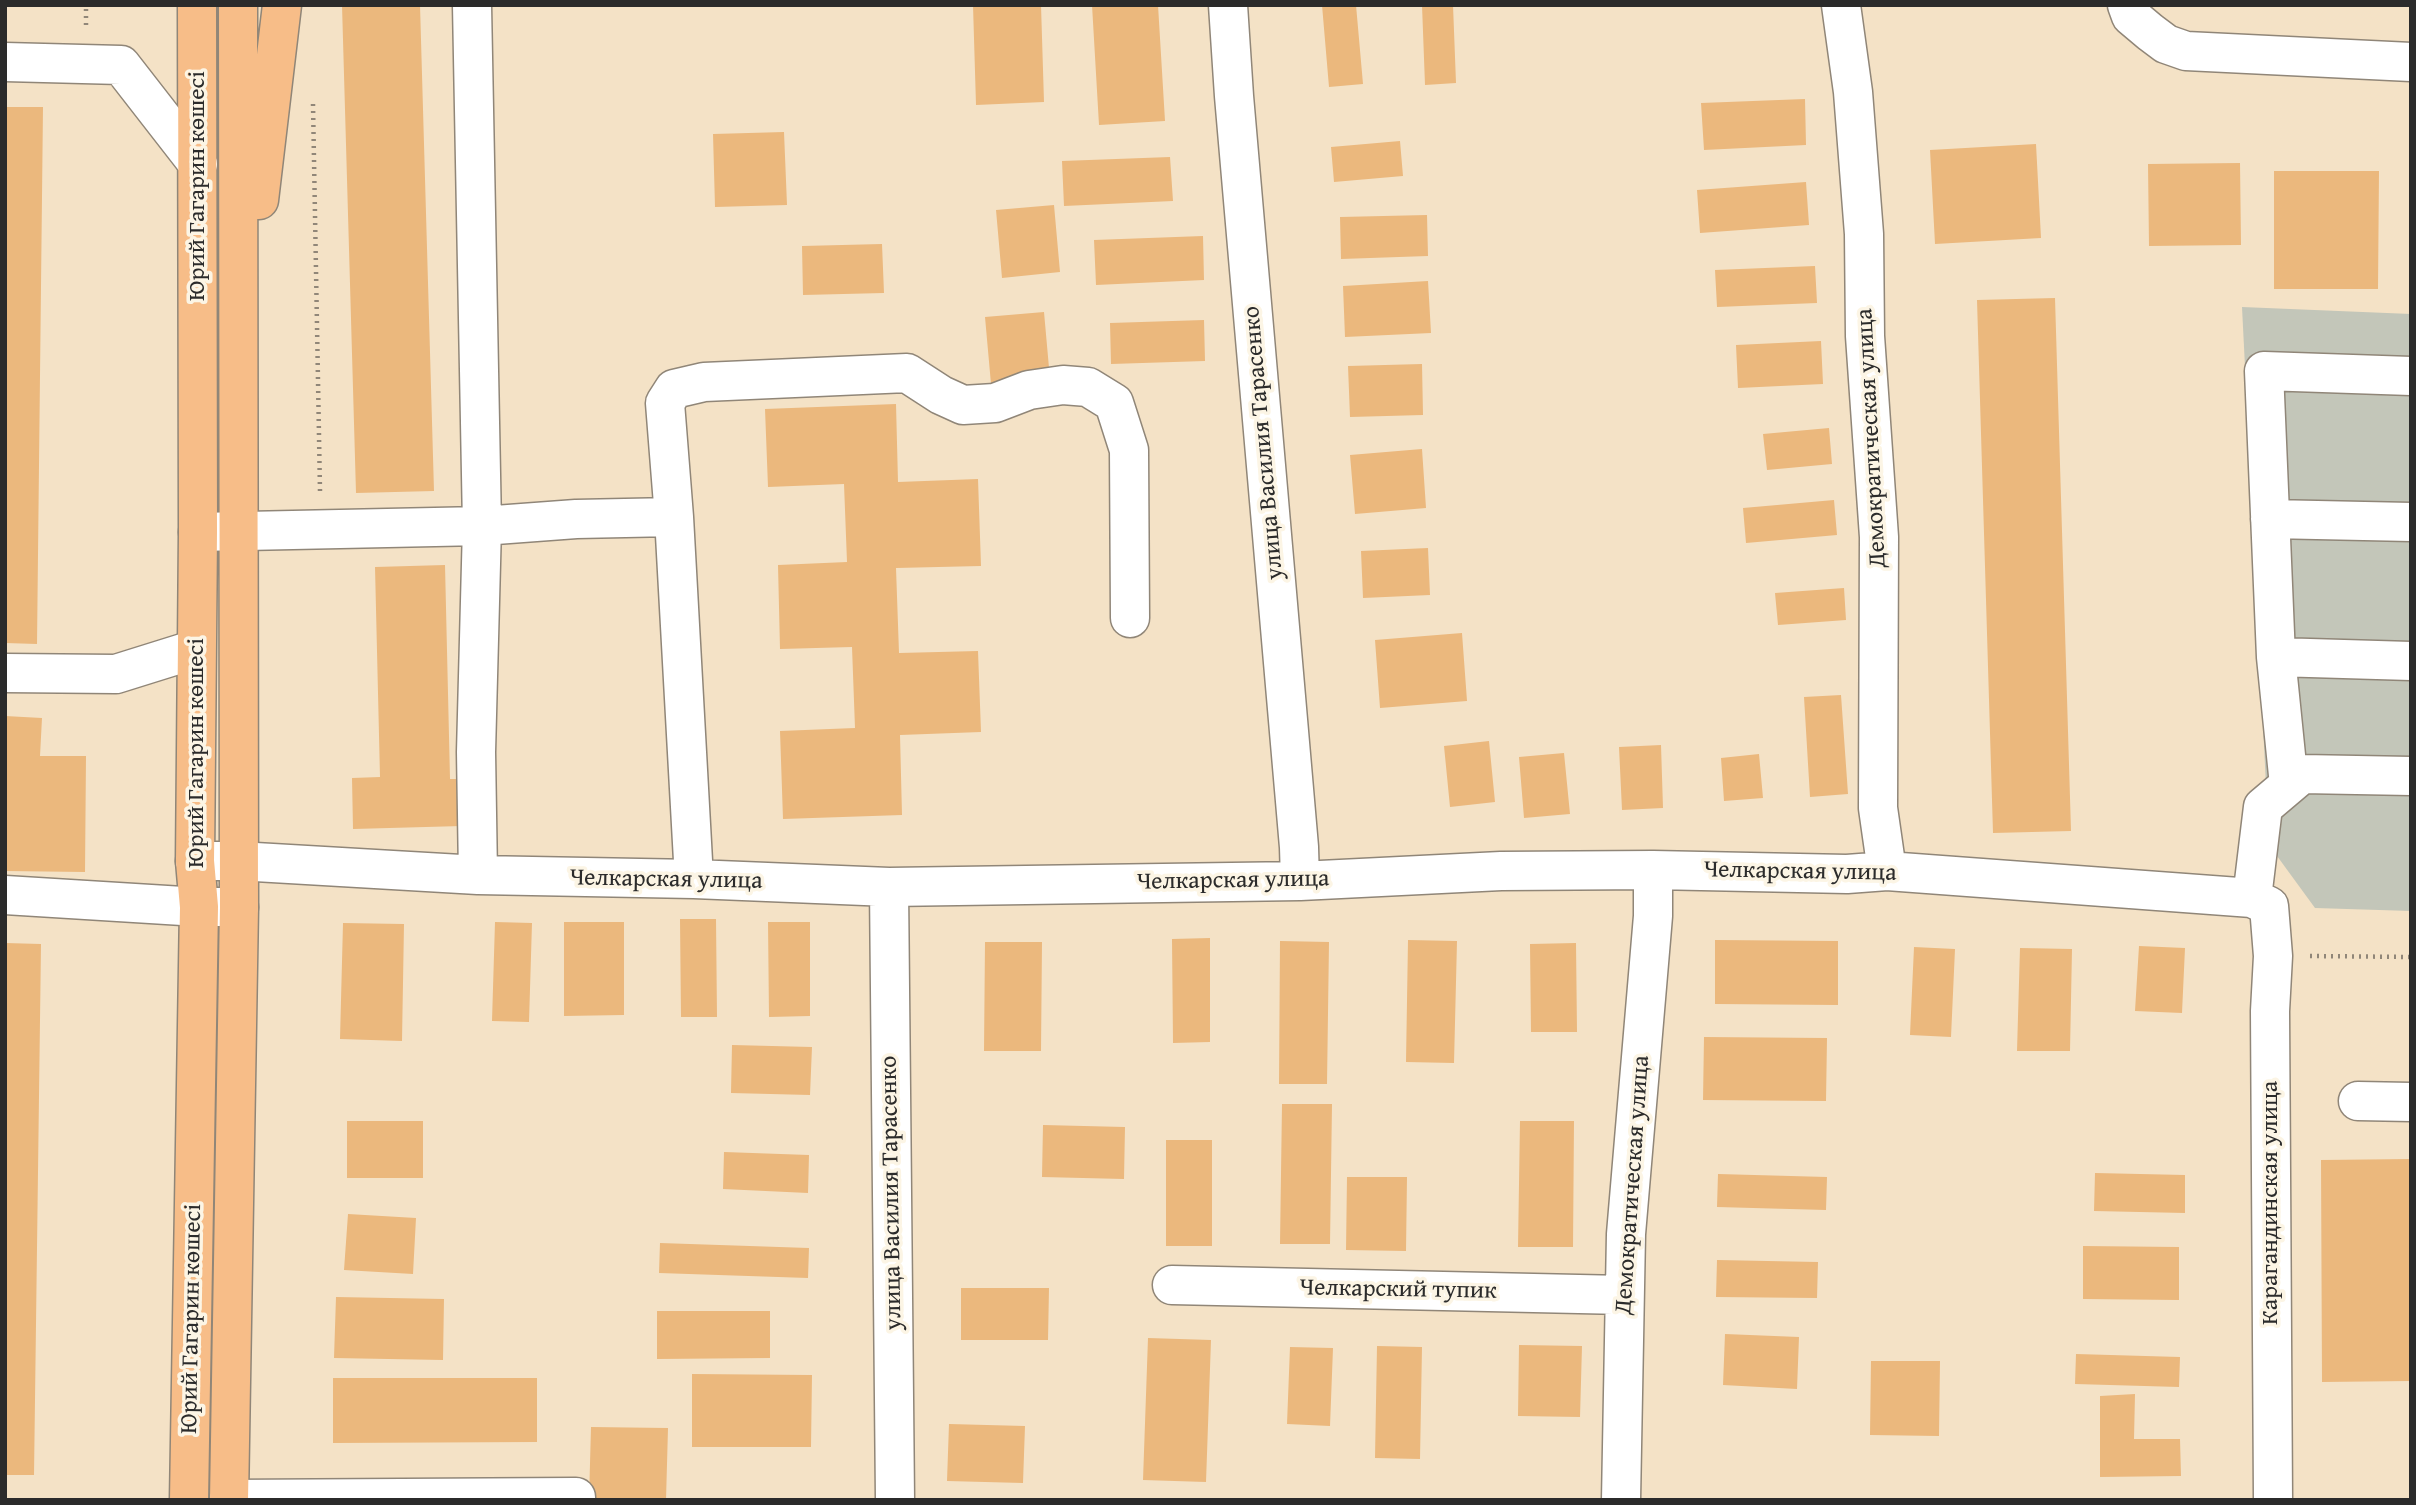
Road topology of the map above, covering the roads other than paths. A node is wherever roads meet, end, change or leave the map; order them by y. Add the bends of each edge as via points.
1 (197, 5) edge
2 (237, 5) edge
3 (282, 5) edge
4 (472, 5) edge
5 (1228, 5) edge
6 (1841, 5) edge
7 (2127, 5) edge
8 (5, 62) edge
9 (2411, 62) edge
10 (198, 164) junction
11 (238, 305) junction
12 (2411, 376) edge
13 (674, 517) junction
14 (2270, 519) junction
15 (2411, 522) edge
16 (482, 526) junction
17 (239, 531) junction
18 (198, 532) junction
19 (1130, 618) dead end
20 (196, 649) junction
21 (2276, 657) junction
22 (2411, 661) edge
23 (5, 673) edge
24 (2411, 776) edge
25 (2289, 785) junction
26 (195, 861) junction
27 (238, 861) junction
28 (1654, 870) junction
29 (1887, 871) junction
30 (478, 875) junction
31 (694, 879) junction
32 (1300, 881) junction
33 (889, 887) junction
34 (5, 895) edge
35 (2261, 902) junction
36 (199, 907) junction
37 (240, 907) junction
38 (2358, 1101) dead end
39 (2411, 1102) edge
40 (1172, 1285) dead end
41 (1624, 1296) junction
42 (229, 1499) edge
43 (189, 1500) edge
44 (576, 1500) edge
45 (895, 1500) edge
46 (1621, 1500) edge
47 (2273, 1500) edge

1 - 10 main road, Юрий Гагарин көшесі
2 - 11 main road, Юрий Гагарин көшесі
3 - 11 main road via 260,192
4 - 16 street
5 - 32 street, улица Василия Тарасенко
6 - 29 street, Демократическая улица via 1864,234 1865,336 1879,537 1878,808
7 - 9 street via 2150,32 2186,51
8 - 10 street via 121,65
10 - 18 main road, Юрий Гагарин көшесі
11 - 17 main road, Юрий Гагарин көшесі
12 - 14 street via 2264,371
13 - 16 street
13 - 19 street via 665,402 674,389 704,382 907,373 962,405 995,403 1029,390 1063,385 1088,387 1114,403 1129,450
13 - 31 street
14 - 15 street
14 - 21 street
16 - 17 street
16 - 30 street
17 - 18 street
17 - 27 main road, Юрий Гагарин көшесі
18 - 20 main road, Юрий Гагарин көшесі
20 - 23 street via 116,674
20 - 26 main road, Юрий Гагарин көшесі
21 - 22 street
21 - 25 street
24 - 25 street via 2302,774
25 - 35 street, Карагандинская улица via 2263,807
26 - 27 street, Челкарская улица
26 - 36 main road, Юрий Гагарин көшесі
27 - 30 street, Челкарская улица
27 - 37 main road, Юрий Гагарин көшесі
28 - 29 street, Челкарская улица
28 - 32 street, Челкарская улица via 1501,871
28 - 41 street, Демократическая улица
29 - 35 street, Челкарская улица
30 - 31 street, Челкарская улица
31 - 33 street, Челкарская улица
32 - 33 street, Челкарская улица
33 - 45 street, улица Василия Тарасенко
34 - 36 street
35 - 47 street, Карагандинская улица via 2273,956
36 - 37 street
36 - 43 main road, Юрий Гагарин көшесі
37 - 42 main road, Юрий Гагарин көшесі
38 - 39 street
40 - 41 street, Челкарский тупик
41 - 46 street, Демократическая улица
42 - 44 street

